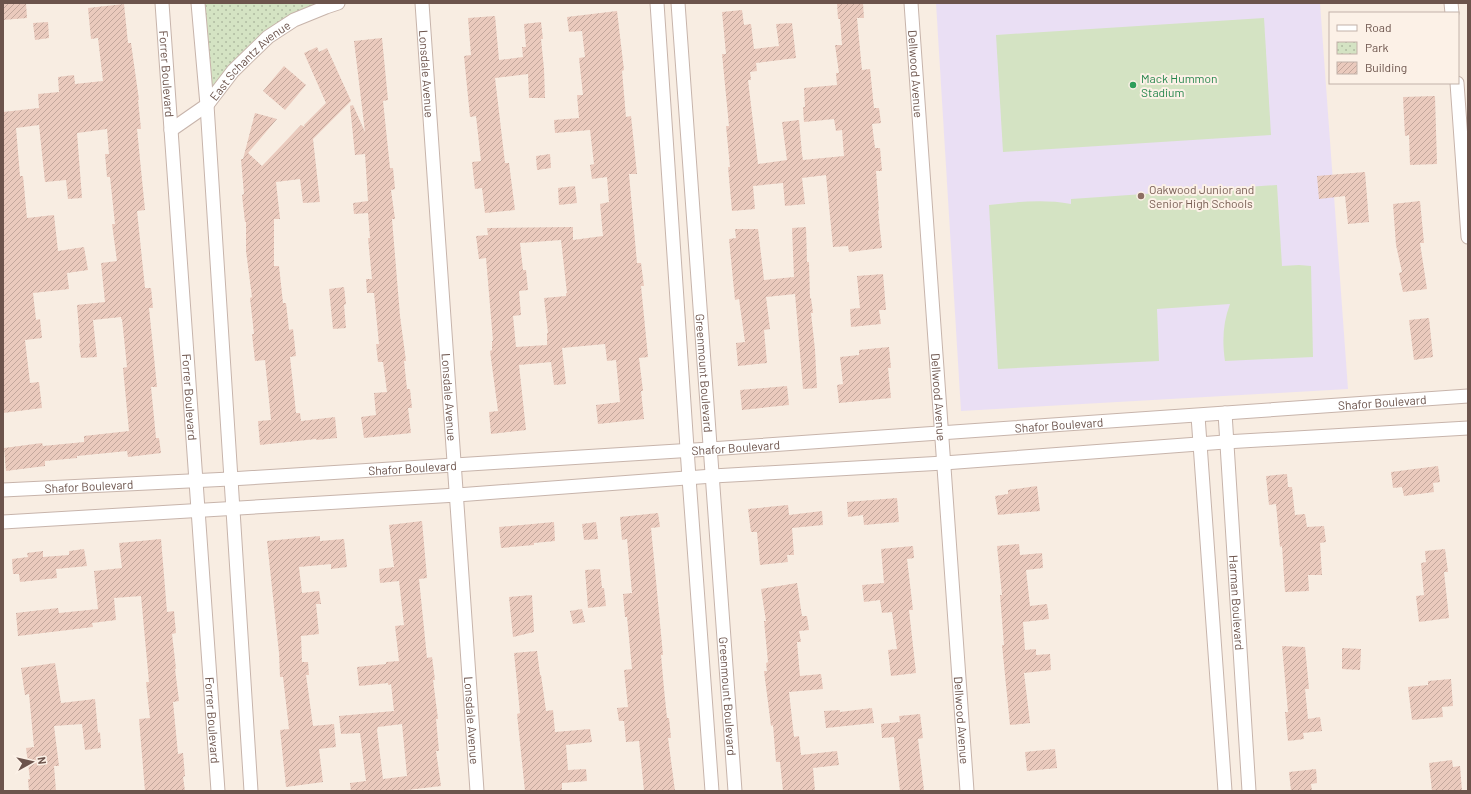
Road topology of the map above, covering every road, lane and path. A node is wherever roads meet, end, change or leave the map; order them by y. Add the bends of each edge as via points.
1 (162, 3) edge
2 (198, 3) edge
3 (338, 3) edge
4 (422, 3) edge
5 (657, 3) edge
6 (678, 3) edge
7 (911, 3) edge
8 (1457, 84) edge
9 (207, 105) junction
10 (171, 130) junction
11 (1468, 237) edge
12 (1468, 396) edge
13 (1224, 414) junction
14 (1198, 416) junction
15 (1468, 428) edge
16 (942, 433) junction
17 (1225, 442) junction
18 (1200, 444) junction
19 (710, 449) junction
20 (688, 450) junction
21 (944, 463) junction
22 (455, 464) junction
23 (713, 476) junction
24 (689, 478) junction
25 (230, 479) junction
26 (196, 480) junction
27 (3, 490) edge
28 (457, 495) junction
29 (232, 509) junction
30 (198, 511) junction
31 (3, 522) edge
32 (218, 791) edge
33 (251, 791) edge
34 (477, 791) edge
35 (712, 791) edge
36 (735, 791) edge
37 (966, 791) edge
38 (1225, 791) edge
39 (1249, 791) edge

1 - 10 street, Forrer Boulevard
2 - 9 street
3 - 9 street, East Schantz Avenue via 294,20 268,37 234,71
4 - 22 street, Lonsdale Avenue
5 - 20 street, Greenmount Boulevard
6 - 19 street, Greenmount Boulevard
7 - 16 street, Dellwood Avenue
8 - 11 street
9 - 10 street, East Schantz Avenue
9 - 25 street
10 - 26 street, Forrer Boulevard
12 - 13 street, Shafor Boulevard
13 - 14 street, Shafor Boulevard
13 - 17 street, Harman Boulevard
14 - 16 street, Shafor Boulevard
14 - 18 street
15 - 17 street
16 - 19 street, Shafor Boulevard
16 - 21 street, Dellwood Avenue
17 - 18 street
17 - 39 street, Harman Boulevard
18 - 21 street
18 - 38 street
19 - 20 street, Shafor Boulevard
19 - 23 street, Greenmount Boulevard
20 - 22 street, Shafor Boulevard
20 - 24 street, Greenmount Boulevard
21 - 23 street
21 - 37 street, Dellwood Avenue
22 - 25 street, Shafor Boulevard
22 - 28 street, Lonsdale Avenue
23 - 24 street
23 - 36 street, Greenmount Boulevard
24 - 28 street
24 - 35 street, Greenmount Boulevard
25 - 26 street, Shafor Boulevard
25 - 29 street
26 - 27 street, Shafor Boulevard
26 - 30 street, Forrer Boulevard
28 - 29 street
28 - 34 street, Lonsdale Avenue
29 - 30 street
29 - 33 street
30 - 31 street
30 - 32 street, Forrer Boulevard

